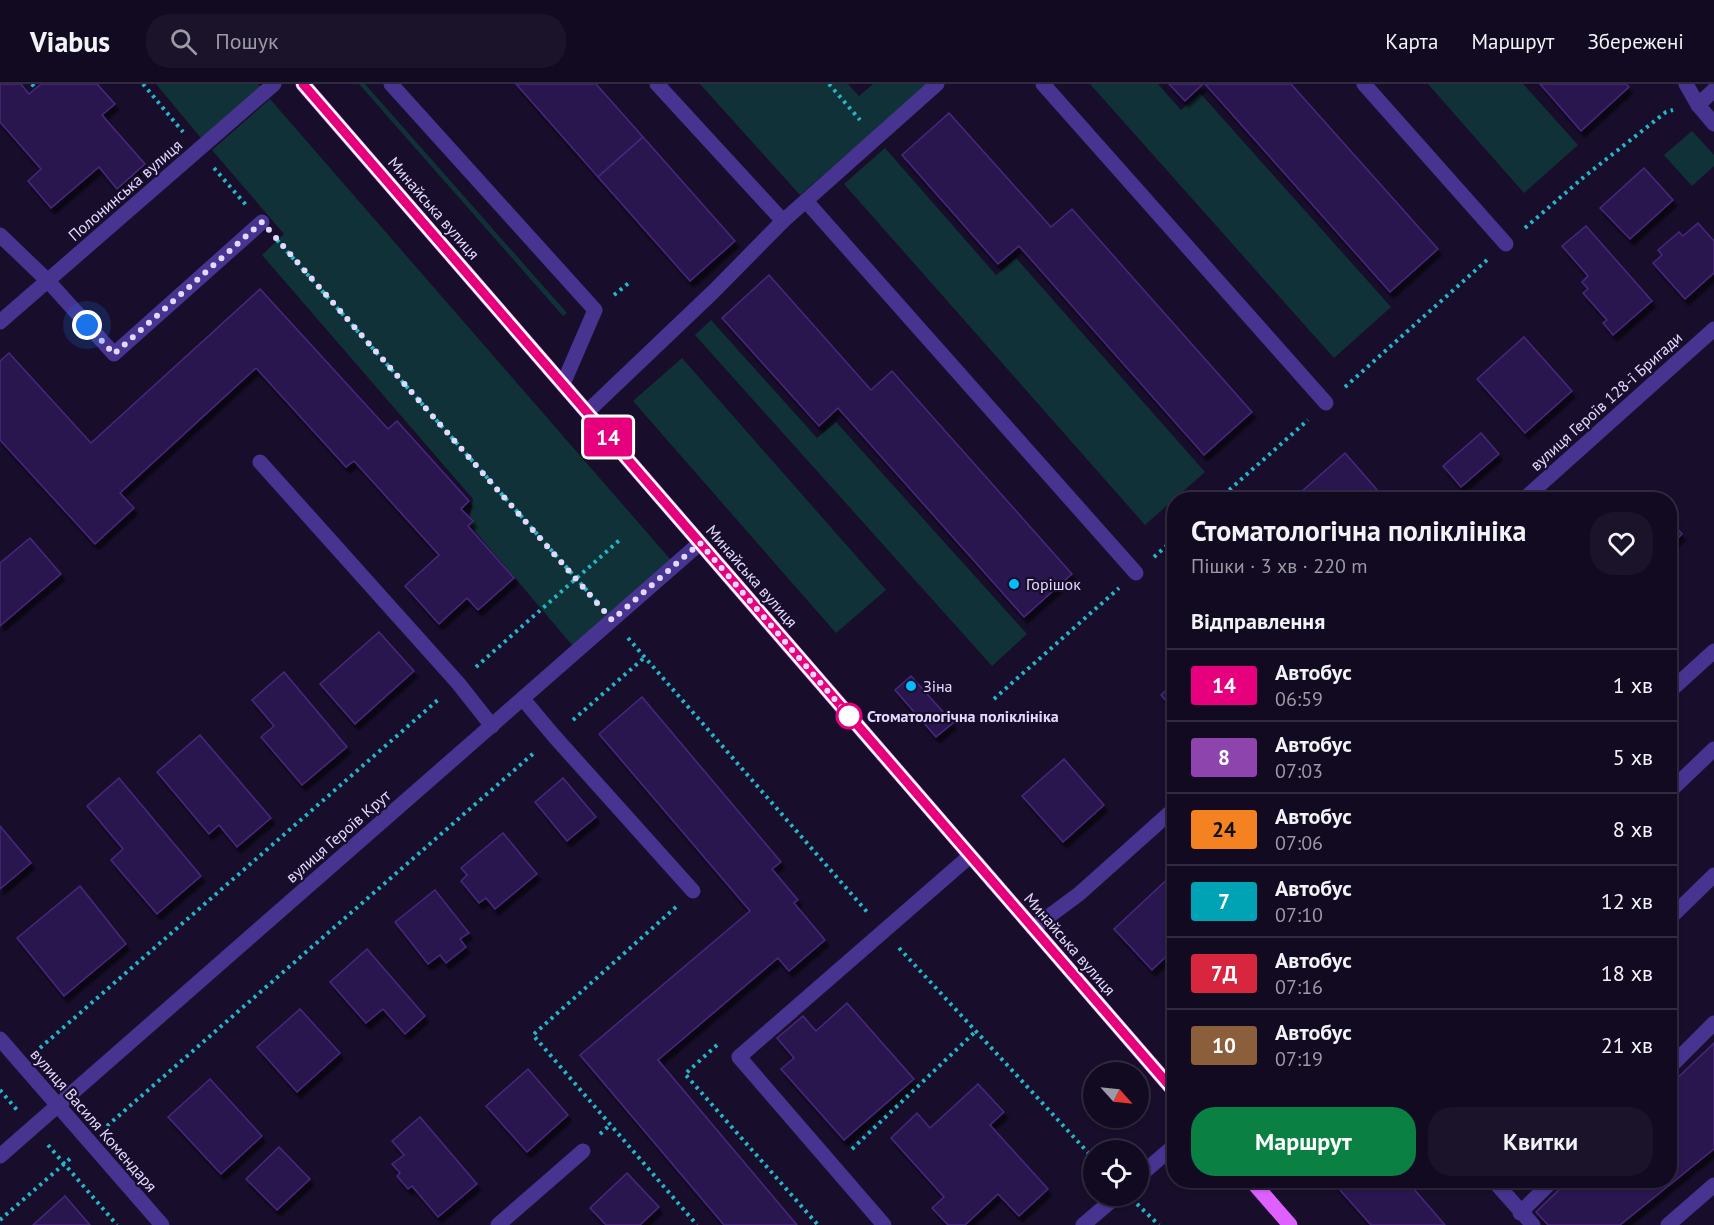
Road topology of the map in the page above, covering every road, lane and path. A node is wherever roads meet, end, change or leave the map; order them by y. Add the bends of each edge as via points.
1 (32, 84) edge
2 (143, 84) edge
3 (274, 84) edge
4 (303, 84) edge
5 (391, 84) edge
6 (657, 84) edge
7 (829, 84) edge
8 (937, 84) edge
9 (1043, 84) edge
10 (1364, 84) edge
11 (1686, 84) edge
12 (35, 88) dead end
13 (1714, 90) edge
14 (1698, 105) junction
15 (1714, 124) edge
16 (876, 138) junction
17 (198, 150) junction
18 (806, 201) junction
19 (783, 221) junction
20 (262, 222) junction
21 (0, 235) edge
22 (1506, 244) junction
23 (48, 281) junction
24 (0, 322) edge
25 (1714, 329) edge
26 (563, 384) junction
27 (1326, 403) junction
28 (587, 412) junction
29 (260, 462) dead end
30 (1227, 492) edge
31 (1532, 492) edge
32 (622, 538) dead end
33 (700, 543) junction
34 (1167, 545) edge
35 (1136, 573) junction
36 (577, 578) junction
37 (612, 620) junction
38 (1714, 651) edge
39 (645, 657) junction
40 (458, 683) junction
41 (1677, 685) edge
42 (523, 699) junction
43 (994, 699) dead end
44 (492, 726) junction
45 (554, 736) junction
46 (1714, 748) edge
47 (1677, 784) edge
48 (1167, 815) edge
49 (970, 856) junction
50 (1714, 875) edge
51 (693, 891) joint
52 (1677, 911) edge
53 (1033, 928) junction
54 (883, 931) junction
55 (1714, 1023) edge
56 (976, 1031) junction
57 (0, 1040) edge
58 (1677, 1060) edge
59 (22, 1064) junction
60 (1167, 1083) edge
61 (0, 1090) edge
62 (58, 1105) junction
63 (32, 1127) junction
64 (90, 1142) junction
65 (1083, 1147) edge
66 (583, 1150) dead end
67 (1167, 1152) edge
68 (0, 1156) edge
69 (64, 1164) junction
70 (834, 1166) junction
71 (1149, 1168) edge
72 (1714, 1185) edge
73 (1258, 1188) edge
74 (1500, 1188) edge
75 (1545, 1188) edge
76 (1105, 1206) edge
77 (1139, 1206) edge
78 (1521, 1213) junction
79 (0, 1220) edge
80 (117, 1225) edge
81 (162, 1225) edge
82 (498, 1225) edge
83 (697, 1225) edge
84 (884, 1225) edge
85 (1083, 1225) edge
86 (1159, 1225) edge
87 (1290, 1225) edge
88 (1533, 1225) edge
89 (1668, 1225) edge

1 - 12 path
2 - 17 path
3 - 17 street, Полонинська вулиця
4 - 26 main road, Минайська вулиця
5 - 26 street via 595,310
6 - 19 street
7 - 16 path
8 - 16 street
9 - 27 street
10 - 22 street
11 - 14 street
13 - 14 street
14 - 15 street
14 - 22 path via 1666,112
16 - 18 street
17 - 20 path
17 - 23 street, Полонинська вулиця
18 - 19 street
18 - 35 street
19 - 28 street
20 - 23 street via 114,354
20 - 36 path
21 - 23 street
22 - 27 path
23 - 24 street, Полонинська вулиця
25 - 31 street, вулиця Героїв 128-ї Бригади
26 - 28 main road, Минайська вулиця
27 - 30 path
28 - 33 main road, Минайська вулиця
29 - 40 street
32 - 36 path
33 - 37 street, вулиця Героїв Крут
33 - 49 main road, Минайська вулиця
34 - 35 path
35 - 43 path
36 - 37 path
36 - 40 path
37 - 39 path
37 - 42 street, вулиця Героїв Крут
38 - 41 street
39 - 45 path
39 - 54 path
40 - 44 street
40 - 59 path
42 - 44 street, вулиця Героїв Крут
42 - 45 street
44 - 62 street, вулиця Героїв Крут
45 - 51 street
45 - 64 path
46 - 47 street
48 - 53 street
49 - 53 main road, Минайська вулиця
49 - 54 street
50 - 52 street
51 - 83 path via 532,1035
53 - 60 main road, Минайська вулиця
54 - 56 path
54 - 70 street via 739,1057
55 - 58 street
56 - 65 path
56 - 70 path
57 - 59 street, вулиця Василя Комендаря
59 - 62 street, вулиця Василя Комендаря
61 - 63 path
62 - 63 street, вулиця Героїв Крут
62 - 64 street, вулиця Василя Комендаря
63 - 68 street, вулиця Героїв Крут
63 - 69 path
64 - 69 path
64 - 81 street, вулиця Василя Комендаря
66 - 82 street
67 - 71 street
69 - 79 path
69 - 80 path
70 - 84 street
72 - 89 street
73 - 87 main road
74 - 78 street
75 - 78 street
76 - 85 street
77 - 86 path
78 - 88 street

